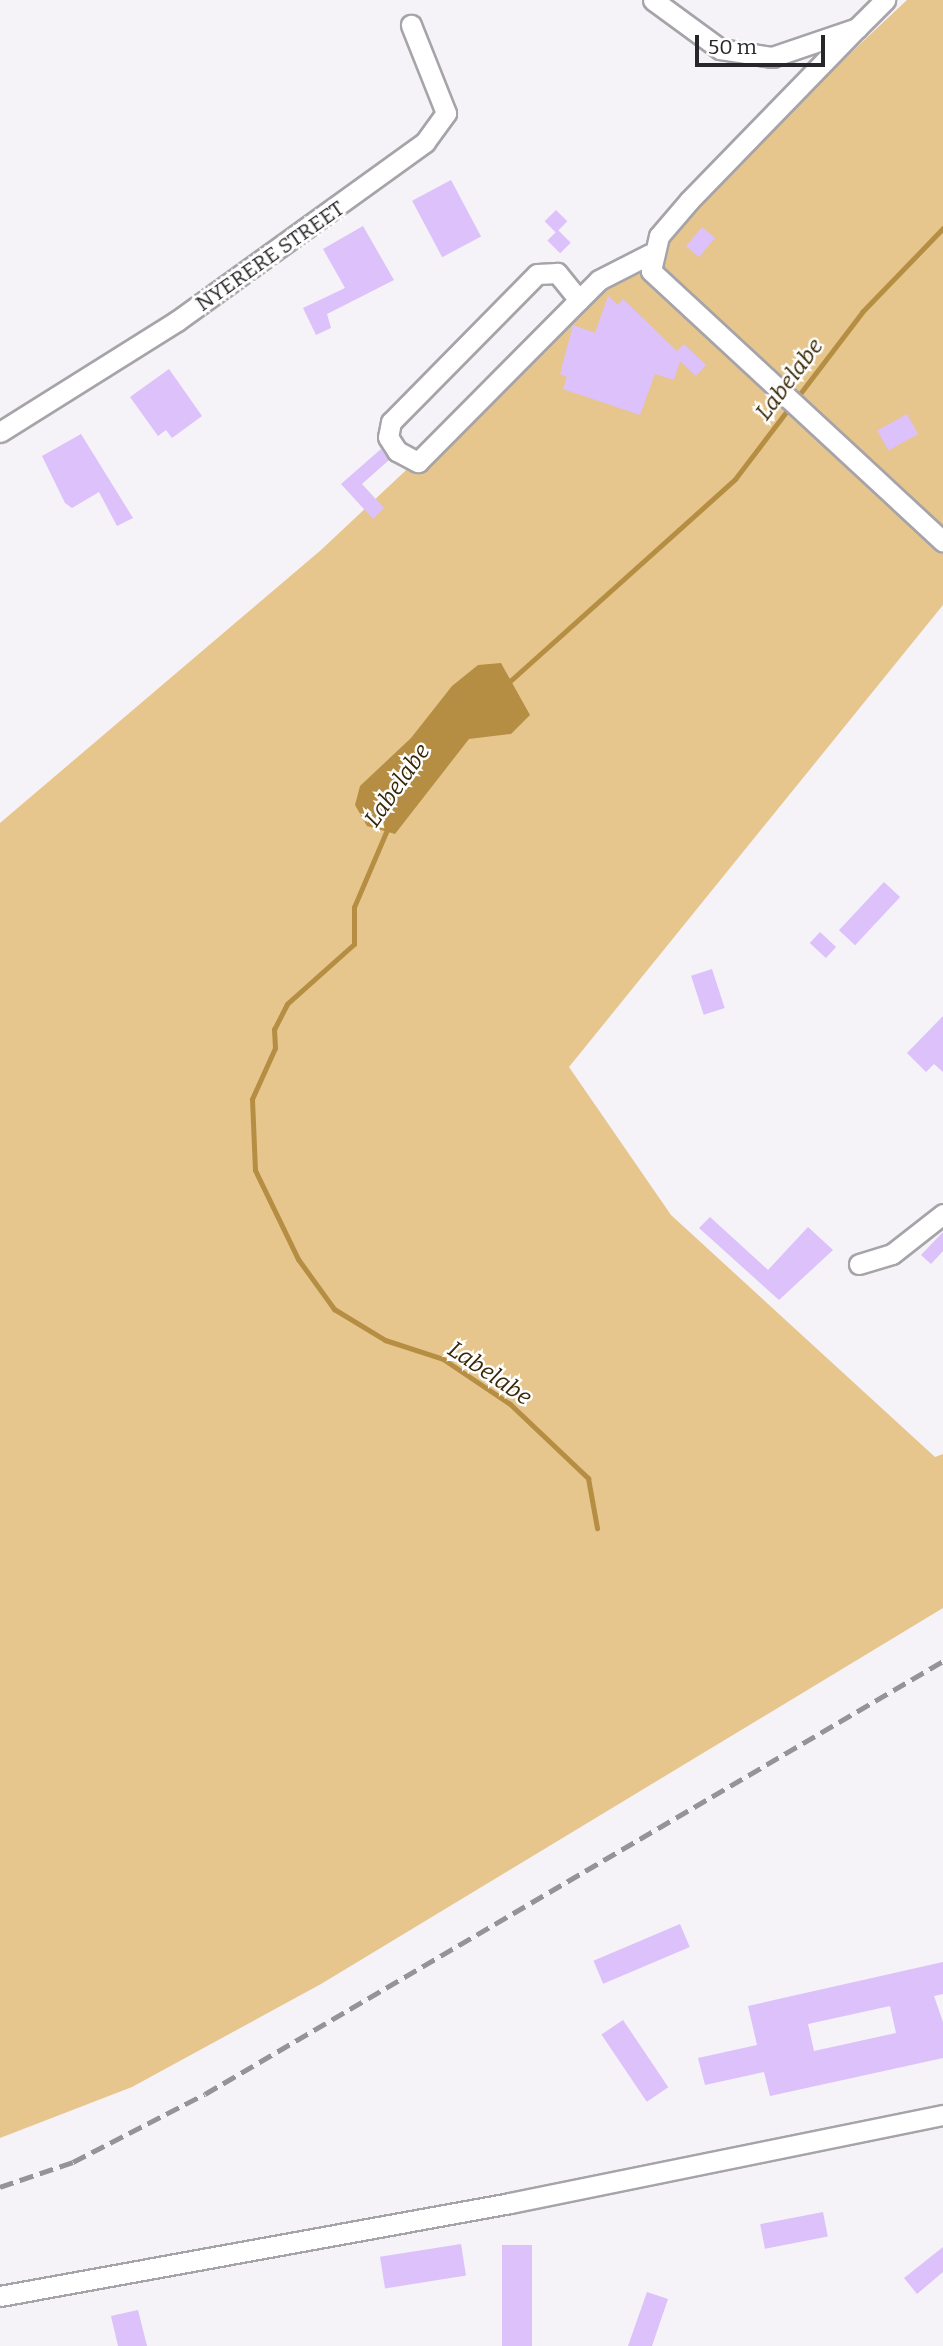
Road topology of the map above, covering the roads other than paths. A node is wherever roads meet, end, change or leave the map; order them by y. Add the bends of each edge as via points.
1 (653, 0) edge
2 (885, 0) edge
3 (411, 25) dead end
4 (857, 28) junction
5 (650, 254) junction
6 (579, 300) junction
7 (0, 432) edge
8 (943, 541) edge
9 (943, 1214) edge
10 (859, 1264) dead end
11 (943, 2115) edge
12 (0, 2296) edge

1 - 4 street via 696,37 753,56 800,51
2 - 4 street
3 - 7 street, NYERERE STREET via 446,113 425,142 177,321
4 - 5 street via 689,201
5 - 6 street via 598,280
5 - 8 street via 652,271 665,286
6 - 6 street via 557,273 537,274 391,422 388,437 397,451 418,462
9 - 10 street via 892,1254
11 - 12 street via 510,2203

